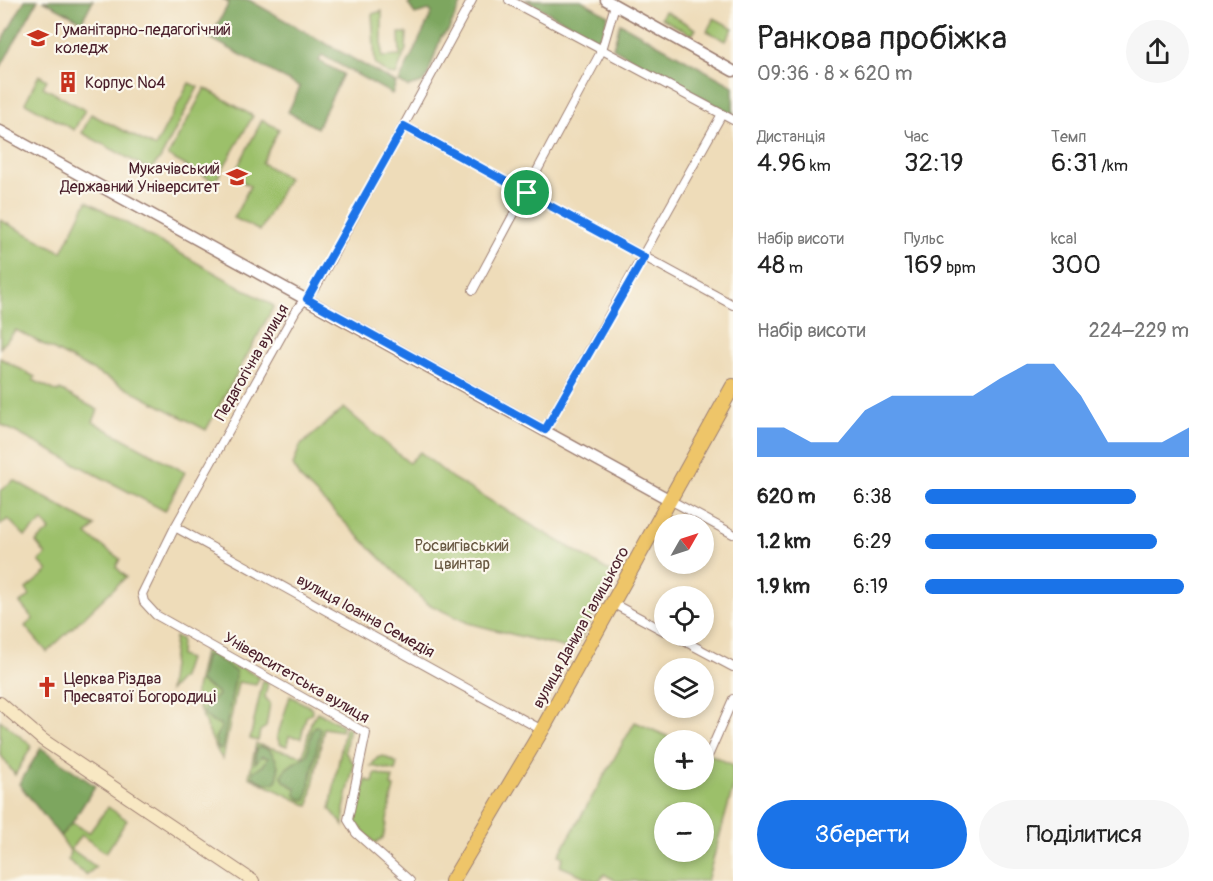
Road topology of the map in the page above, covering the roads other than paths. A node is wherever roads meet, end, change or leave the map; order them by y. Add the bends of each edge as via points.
1 (472, 0) edge
2 (509, 0) edge
3 (611, 3) edge
4 (602, 50) junction
5 (733, 71) edge
6 (722, 114) junction
7 (733, 120) edge
8 (404, 126) junction
9 (0, 131) edge
10 (527, 193) junction
11 (644, 257) junction
12 (473, 290) dead end
13 (307, 299) junction
14 (733, 305) edge
15 (733, 386) edge
16 (545, 430) junction
17 (670, 500) junction
18 (178, 523) junction
19 (733, 534) edge
20 (612, 603) junction
21 (654, 626) edge
22 (694, 646) edge
23 (733, 667) edge
24 (733, 699) edge
25 (0, 703) edge
26 (542, 730) junction
27 (714, 743) edge
28 (253, 881) edge
29 (410, 881) edge
30 (452, 881) edge

1 - 8 street, Педагогічна вулиця
2 - 4 street
3 - 4 street
3 - 5 street
4 - 6 street
4 - 10 street
6 - 7 street
6 - 11 street
8 - 10 street
8 - 13 street, Педагогічна вулиця
9 - 13 street
10 - 11 street
10 - 12 street
11 - 14 street
11 - 16 street
13 - 16 street
13 - 18 street, Педагогічна вулиця via 296,310
15 - 17 main road, вулиця Данила Галицького
16 - 17 street
17 - 19 street
17 - 20 main road, вулиця Данила Галицького
18 - 26 street, вулиця Іоанна Семедія
18 - 29 street, Університетська вулиця via 146,584 144,602 156,615 366,733 348,820 356,833
20 - 21 street
20 - 26 main road, вулиця Данила Галицького
22 - 23 street
24 - 27 street
25 - 28 main road via 43,740
26 - 30 main road, вулиця Данила Галицького

